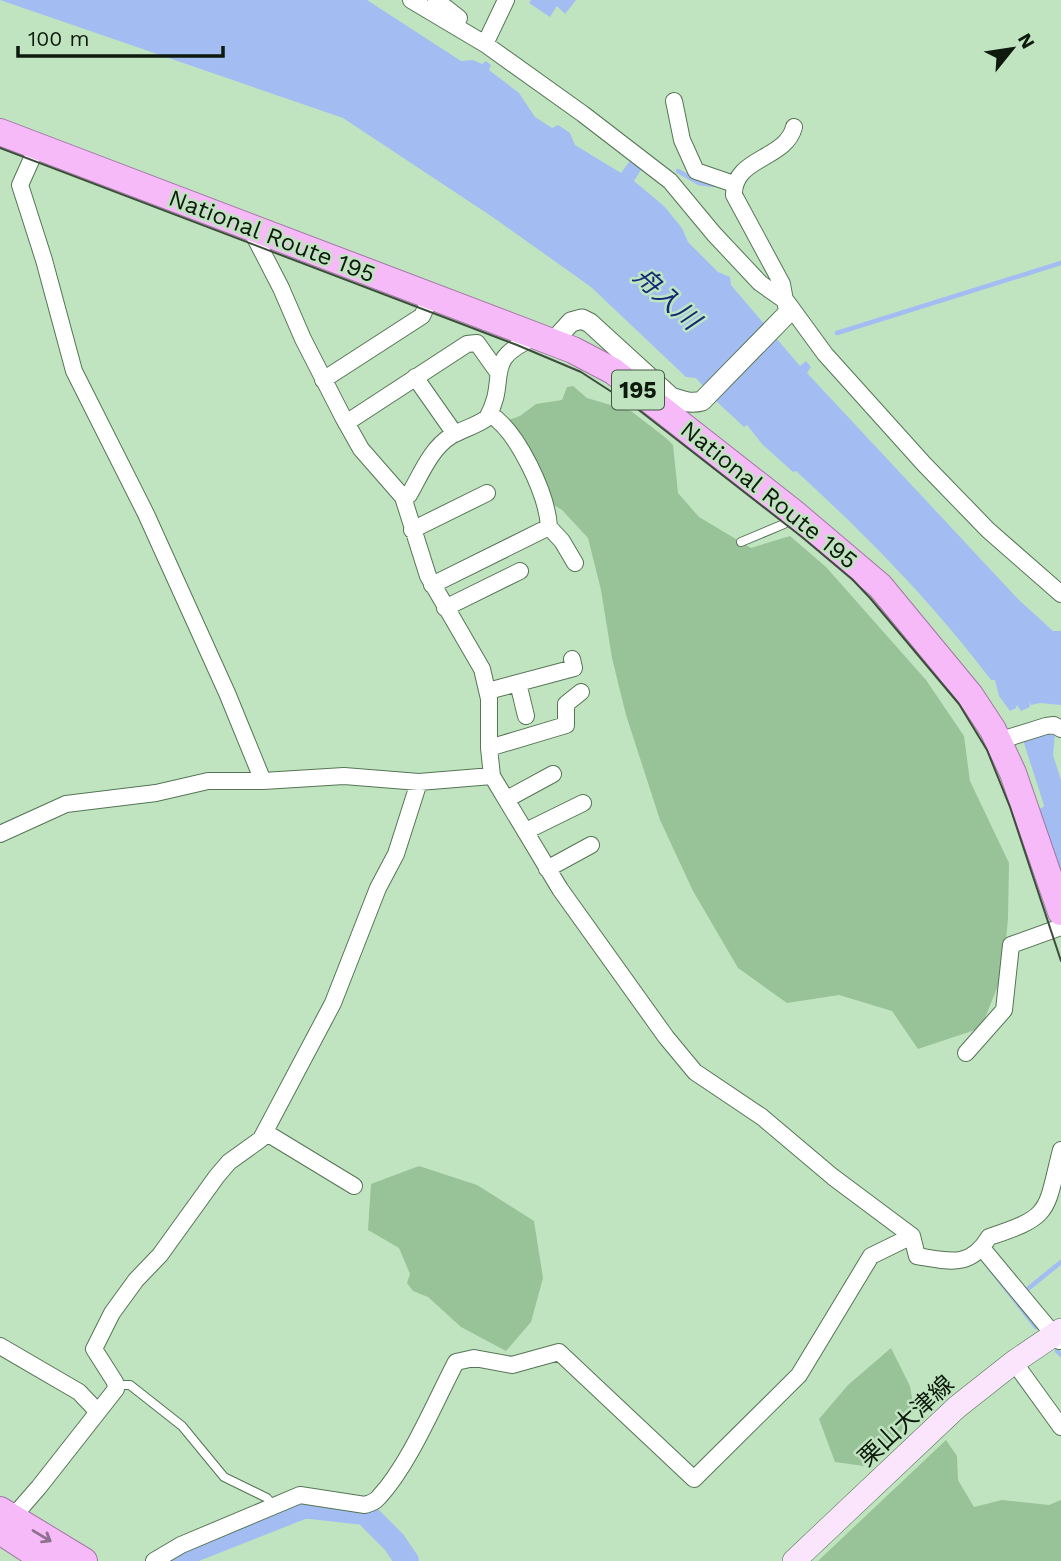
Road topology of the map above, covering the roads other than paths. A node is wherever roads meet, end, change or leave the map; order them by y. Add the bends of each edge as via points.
1 (411, 0) edge
2 (436, 0) edge
3 (506, 0) edge
4 (485, 44) junction
5 (674, 102) dead end
6 (794, 127) dead end
7 (0, 132) edge
8 (37, 146) junction
9 (734, 184) junction
10 (250, 228) junction
11 (431, 296) junction
12 (786, 309) junction
13 (481, 316) junction
14 (544, 340) junction
15 (473, 342) junction
16 (498, 371) junction
17 (415, 377) junction
18 (323, 380) junction
19 (490, 414) junction
20 (346, 423) junction
21 (455, 434) junction
22 (487, 493) dead end
23 (403, 497) junction
24 (794, 513) junction
25 (549, 527) junction
26 (412, 530) junction
27 (741, 542) dead end
28 (575, 563) dead end
29 (520, 571) dead end
30 (432, 586) junction
31 (1061, 594) edge
32 (445, 608) junction
33 (572, 659) dead end
34 (518, 683) junction
35 (488, 691) junction
36 (580, 692) dead end
37 (526, 716) dead end
38 (1061, 729) edge
39 (998, 741) junction
40 (489, 748) junction
41 (553, 774) dead end
42 (492, 776) junction
43 (262, 781) junction
44 (419, 782) junction
45 (507, 799) junction
46 (583, 803) dead end
47 (526, 831) junction
48 (0, 834) edge
49 (590, 845) dead end
50 (547, 869) junction
51 (1061, 912) edge
52 (1061, 927) edge
53 (966, 1053) dead end
54 (265, 1132) junction
55 (1061, 1152) edge
56 (354, 1186) dead end
57 (912, 1236) junction
58 (982, 1248) junction
59 (1058, 1336) edge
60 (0, 1346) edge
61 (1014, 1362) junction
62 (117, 1385) junction
63 (98, 1412) junction
64 (1061, 1427) edge
65 (274, 1507) junction
66 (4, 1520) edge
67 (46, 1561) edge
68 (84, 1561) edge
69 (154, 1561) edge
70 (794, 1561) edge

1 - 4 street
2 - 4 street
3 - 4 street
4 - 12 street via 670,181
5 - 9 street via 682,140 696,171
6 - 9 street via 792,137 744,170
7 - 8 highway, National Route 195 / 195
8 - 10 highway, National Route 195 / 195
8 - 43 street via 20,185 74,371 146,514 228,693
9 - 12 street via 734,195 782,284
10 - 11 highway, National Route 195 / 195
10 - 18 street
11 - 13 highway, National Route 195 / 195
11 - 18 street via 422,316
12 - 14 street via 702,401 688,403 671,397 582,319
12 - 31 street via 898,437 988,530
13 - 14 highway, National Route 195 / 195
13 - 15 street
14 - 16 street via 517,345
14 - 24 highway, National Route 195 / 195 via 612,371
15 - 16 street
15 - 17 street
16 - 19 street
17 - 20 street
17 - 21 street
18 - 20 street
19 - 21 street
19 - 25 street via 514,439 535,477
20 - 23 street via 361,449
21 - 23 street via 436,450 409,495
22 - 26 street
23 - 26 street
24 - 27 lane via 784,524
24 - 39 highway, National Route 195 / 195 via 880,586 970,695
25 - 28 street
25 - 30 street
26 - 30 street
29 - 32 street
30 - 32 street
32 - 35 street via 476,656
33 - 34 street via 574,668
34 - 35 street
34 - 37 street
35 - 40 street
36 - 40 street via 566,704 566,725
38 - 39 street via 1046,726
39 - 51 highway, National Route 195 / 195
40 - 42 street
41 - 45 street
42 - 44 street
42 - 45 street
43 - 44 street via 344,776
43 - 48 street via 208,781 156,793 66,804
44 - 54 street via 396,854 377,888 333,1003
45 - 47 street
46 - 47 street
47 - 50 street
49 - 50 street
50 - 57 street via 695,1072 762,1117
52 - 53 street via 1011,946 1017,971 1004,1010
54 - 56 street
54 - 62 street via 217,1176 112,1313 94,1349
55 - 58 street via 1048,1203 1040,1215 989,1237
57 - 58 street via 917,1256 953,1262
57 - 65 street via 871,1256 799,1376 694,1479 559,1352 512,1365 474,1358 456,1362 400,1468 373,1503 300,1495
58 - 59 street
59 - 61 main road, 栗山大津線
60 - 63 street via 79,1392
61 - 64 street
61 - 70 main road, 栗山大津線 via 957,1407
62 - 63 street
62 - 65 lane via 131,1385 182,1426 224,1477 267,1497
63 - 66 street via 40,1487
65 - 69 street via 181,1545
66 - 67 highway
66 -> 68 highway

